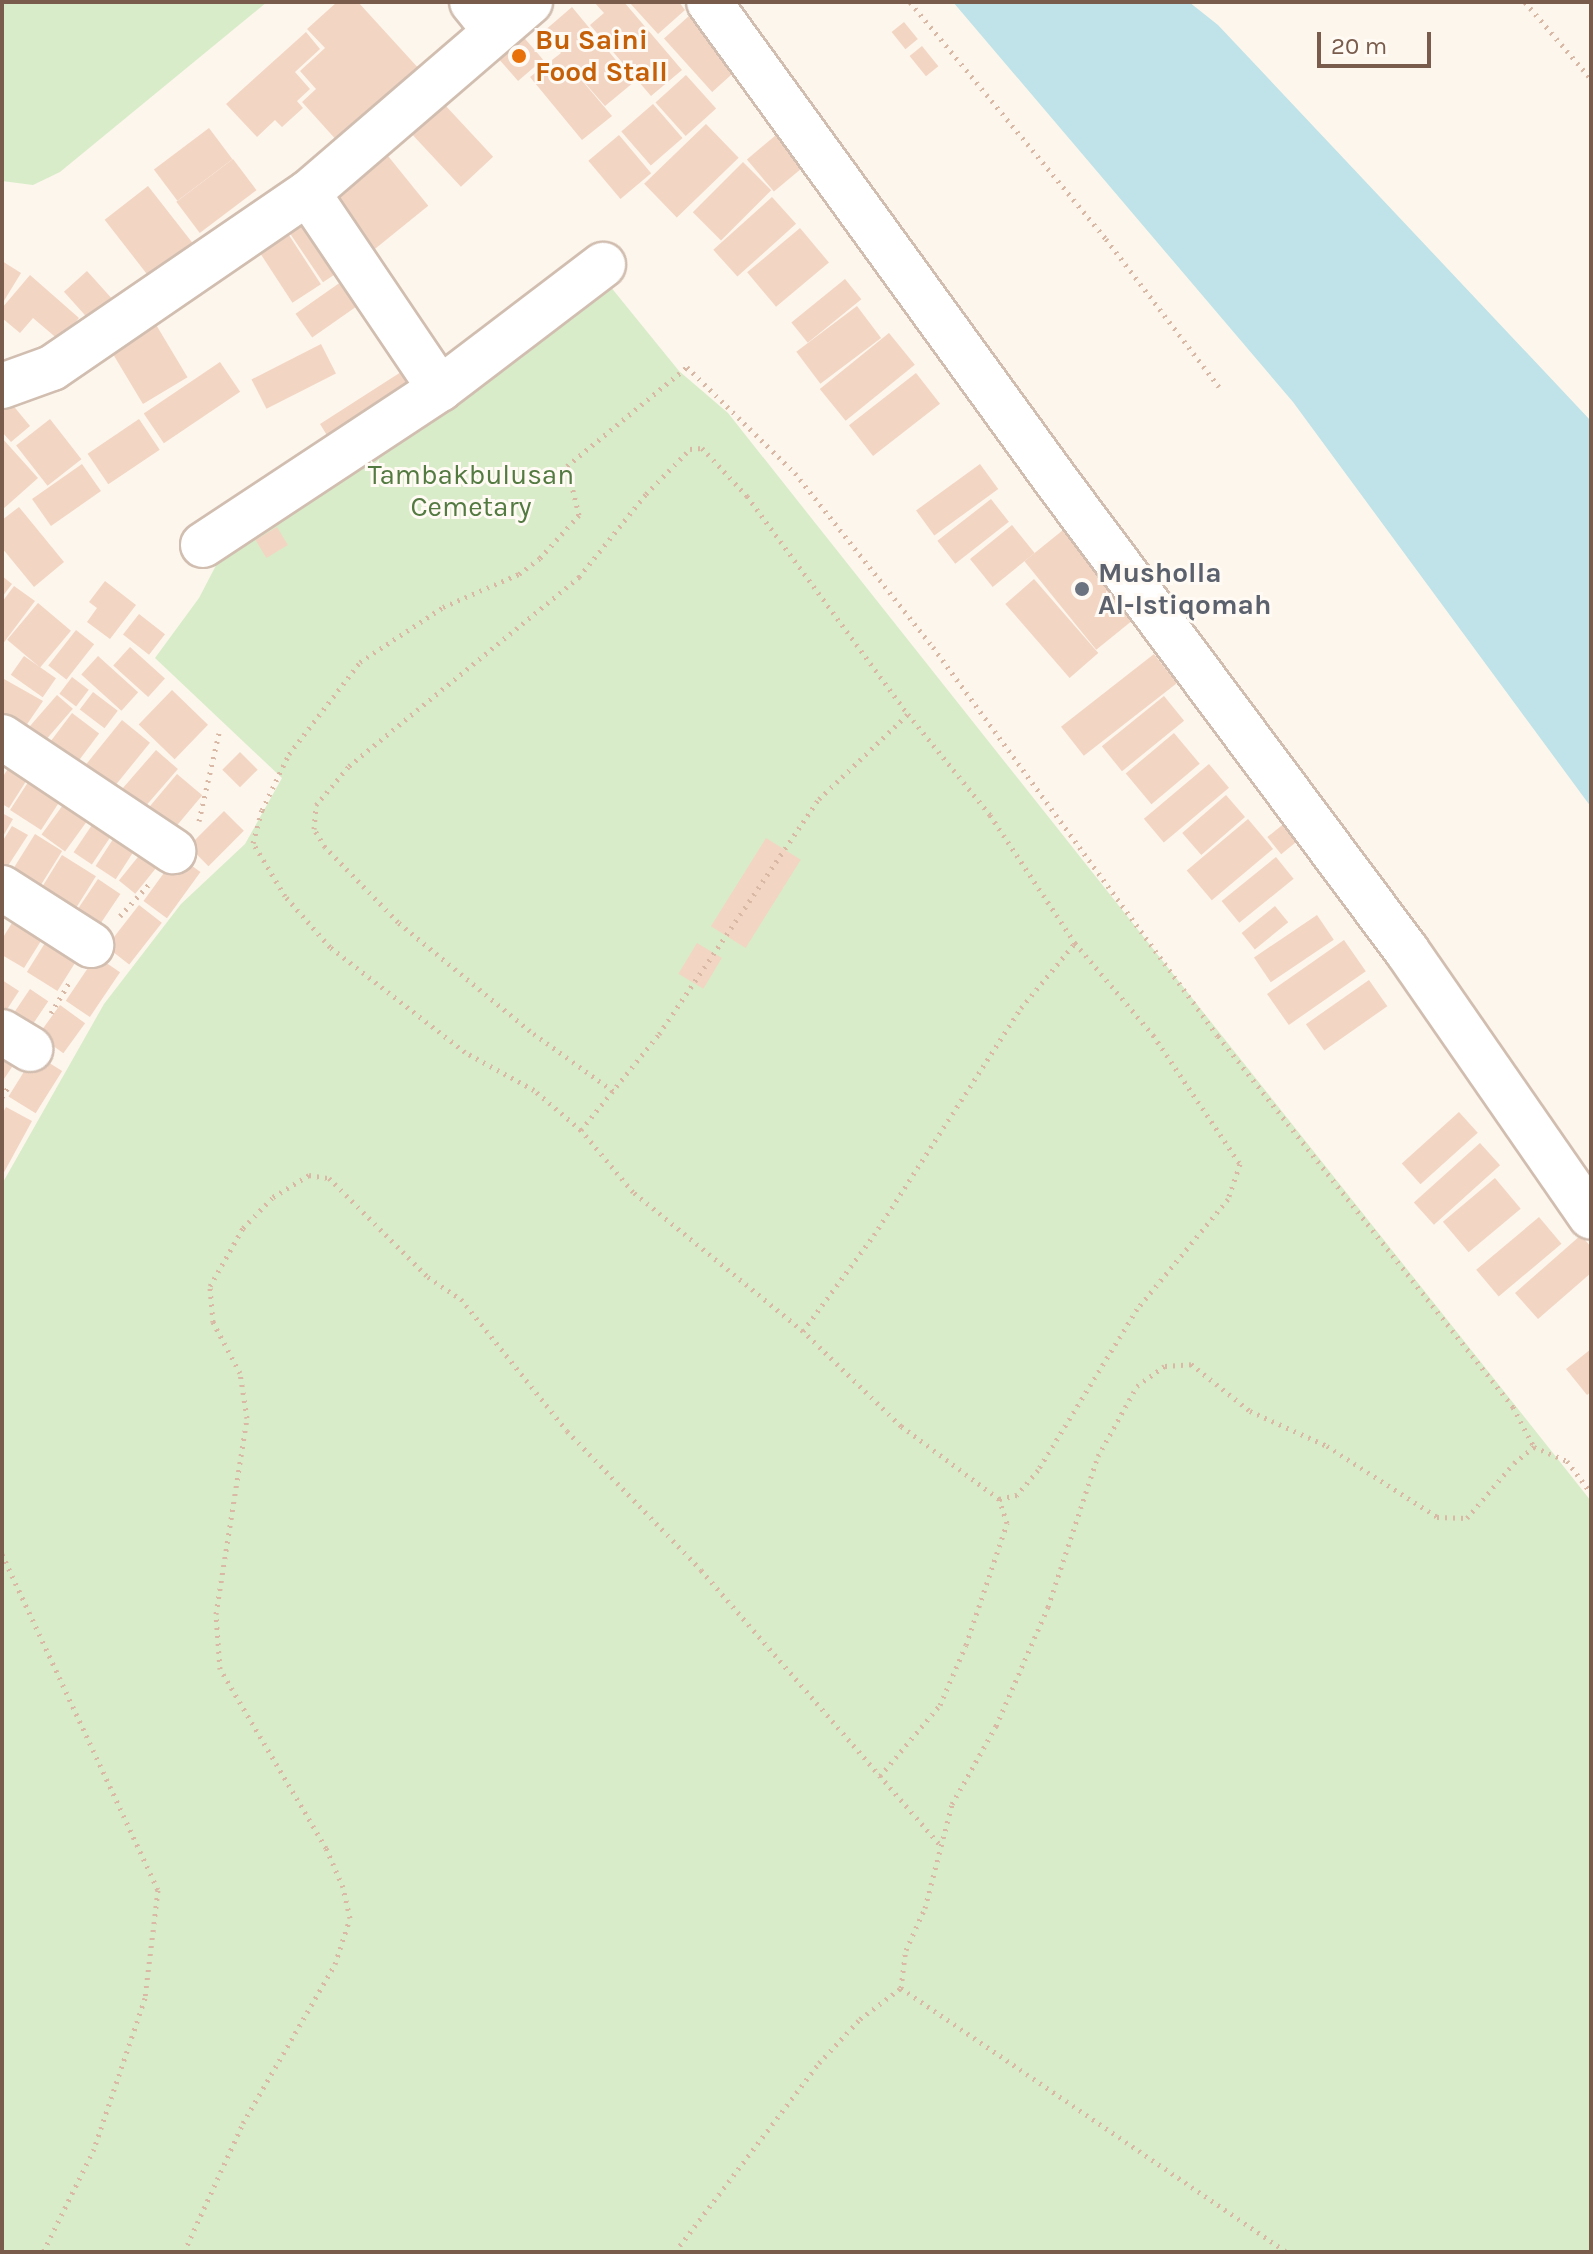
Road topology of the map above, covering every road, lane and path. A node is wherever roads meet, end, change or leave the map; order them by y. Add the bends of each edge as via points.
1 (530, 2) edge
2 (709, 2) edge
3 (910, 2) edge
4 (1525, 2) edge
5 (484, 23) edge
6 (1591, 79) edge
7 (308, 193) junction
8 (603, 265) dead end
9 (2, 386) edge
10 (1219, 387) dead end
11 (440, 389) junction
12 (203, 545) dead end
13 (908, 714) junction
14 (219, 733) dead end
15 (2, 737) edge
16 (173, 851) joint
17 (2, 888) edge
18 (1075, 943) junction
19 (91, 945) dead end
20 (613, 1091) junction
21 (581, 1130) junction
22 (1591, 1217) edge
23 (803, 1331) junction
24 (1534, 1447) junction
25 (1591, 1493) edge
26 (999, 1499) junction
27 (2, 1554) edge
28 (880, 1776) junction
29 (940, 1845) junction
30 (901, 1988) junction
31 (43, 2252) edge
32 (184, 2252) edge
33 (675, 2252) edge
34 (1286, 2252) edge

1 - 5 street
2 - 22 street via 1407,951
3 - 10 path via 1106,239
4 - 6 path
5 - 7 street via 428,87
7 - 9 street via 52,368
7 - 11 street
8 - 11 street
11 - 12 street
13 - 18 path via 990,815
13 - 20 path via 819,799 659,1034
13 - 20 path via 747,496 702,448 690,449 579,577 349,766 316,805 314,829 325,847 398,922 530,1031
14 - 16 path via 203,815
15 - 16 street
17 - 19 street
18 - 23 path via 1021,1008 874,1235
18 - 26 path via 1153,1035 1240,1164 1228,1199 1137,1309 1038,1470 1017,1495
20 - 21 path
21 - 23 path via 633,1192
21 - 24 path via 534,1090 453,1043 330,947 285,896 253,843 262,810 289,754 360,662 443,607 519,574 540,558 579,515 567,466 687,367 795,473 933,647 1218,1036 1513,1407
23 - 26 path via 901,1426
24 - 25 path via 1567,1461
24 - 29 path via 1467,1518 1437,1517 1327,1446 1250,1411 1191,1364 1165,1366 1137,1386 1098,1456 1048,1607 996,1726 952,1804
26 - 28 path via 1007,1523 966,1645 940,1705
27 - 31 path via 158,1890 145,1998 94,2149
28 - 29 path
28 - 32 path via 701,1570 567,1431 461,1299 428,1277 329,1178 309,1175 273,1197 243,1228 210,1286 213,1322 240,1373 247,1418 216,1614 220,1669 326,1848 350,1918 335,1964 243,2123
29 - 30 path via 925,1908 906,1950
30 - 33 path via 860,2019 819,2063
30 - 34 path

